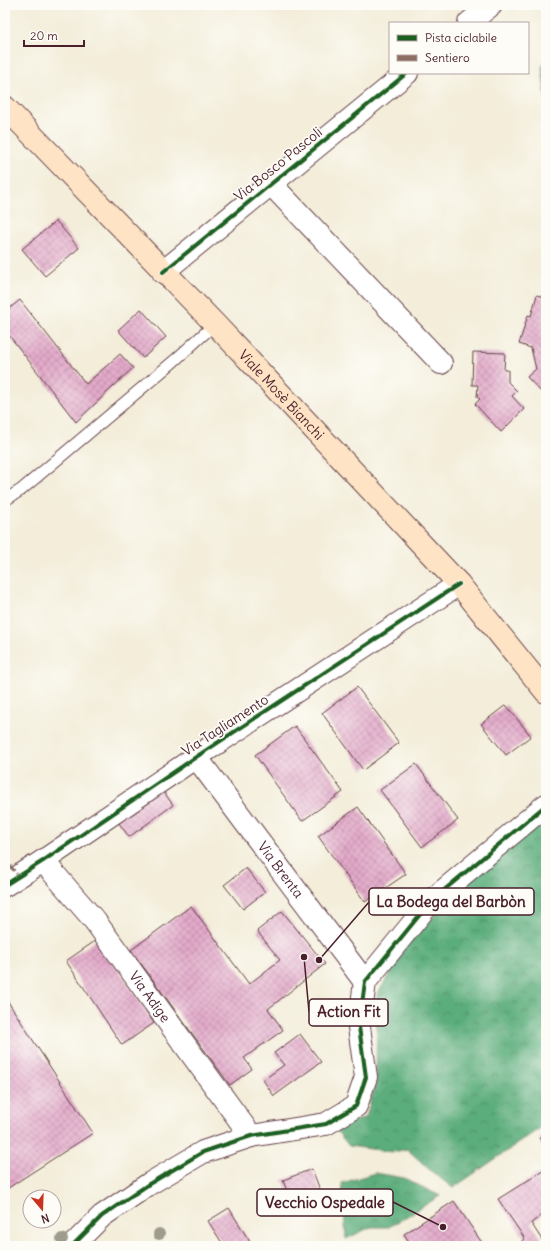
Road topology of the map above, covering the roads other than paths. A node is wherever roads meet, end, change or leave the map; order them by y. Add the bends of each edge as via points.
1 (491, 5) edge
2 (470, 22) edge
3 (407, 74) edge
4 (5, 107) edge
5 (271, 184) junction
6 (164, 272) junction
7 (215, 324) junction
8 (441, 363) dead end
9 (5, 500) edge
10 (459, 584) junction
11 (546, 692) edge
12 (196, 757) junction
13 (546, 805) edge
14 (43, 861) junction
15 (5, 885) edge
16 (365, 982) junction
17 (251, 1136) junction
18 (72, 1246) edge

1 - 2 street
3 - 5 street, Via Bosco Pascoli
4 - 6 main road, Viale Mosè Bianchi
5 - 6 street, Via Bosco Pascoli
5 - 8 street
6 - 7 main road, Viale Mosè Bianchi
7 - 9 lane via 21,490
7 - 10 main road, Viale Mosè Bianchi
10 - 11 main road, Viale Mosè Bianchi
10 - 12 street, Via Tagliamento
12 - 14 street, Via Tagliamento
12 - 16 street, Via Brenta
13 - 16 street via 431,901
14 - 15 street, Via Tagliamento
14 - 17 street, Via Adige via 96,921
16 - 17 street via 359,1027 366,1077 356,1106 326,1124
17 - 18 street via 203,1152 149,1184 102,1216

